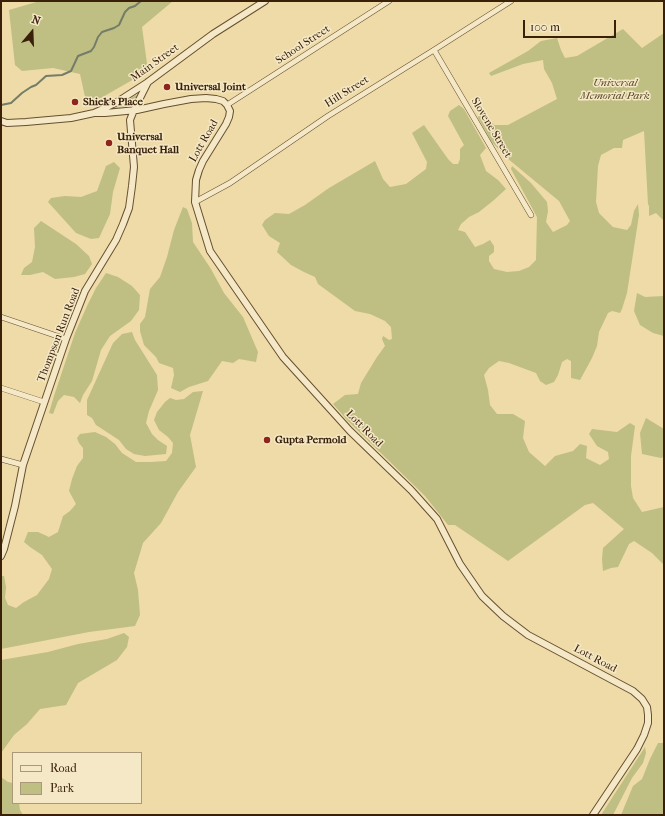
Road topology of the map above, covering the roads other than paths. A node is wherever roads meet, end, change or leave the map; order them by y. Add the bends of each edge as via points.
1 (265, 1) edge
2 (389, 1) edge
3 (511, 1) edge
4 (434, 50) junction
5 (148, 82) junction
6 (227, 105) junction
7 (134, 110) junction
8 (94, 113) junction
9 (1, 121) edge
10 (195, 202) junction
11 (531, 215) dead end
12 (1, 317) edge
13 (66, 339) junction
14 (1, 388) edge
15 (44, 402) junction
16 (1, 458) edge
17 (23, 465) junction
18 (3, 548) edge
19 (1, 556) edge
20 (593, 815) edge

1 - 5 street, Main Street via 212,34
2 - 6 street, School Street
3 - 4 street, Hill Street
4 - 10 street, Hill Street
4 - 11 street, Slovene Street
5 - 7 street, Thompson Run Road
5 - 8 street, Main Street
6 - 7 street via 223,101 206,98
6 - 10 street, Lott Road via 230,111 226,124 199,170
7 - 8 street
7 - 13 street, Thompson Run Road via 130,120 134,167 129,208 116,240 85,291
8 - 9 street, Main Street via 26,122
10 - 20 street, Lott Road via 210,251 283,357 350,431 437,519 460,564 482,596 503,616 528,634 633,691 642,699 648,715 644,735
12 - 13 street
13 - 15 street, Thompson Run Road
14 - 15 street
15 - 17 street, Thompson Run Road
16 - 17 street
17 - 18 street, Thompson Run Road
18 - 19 street, Thompson Run Road

